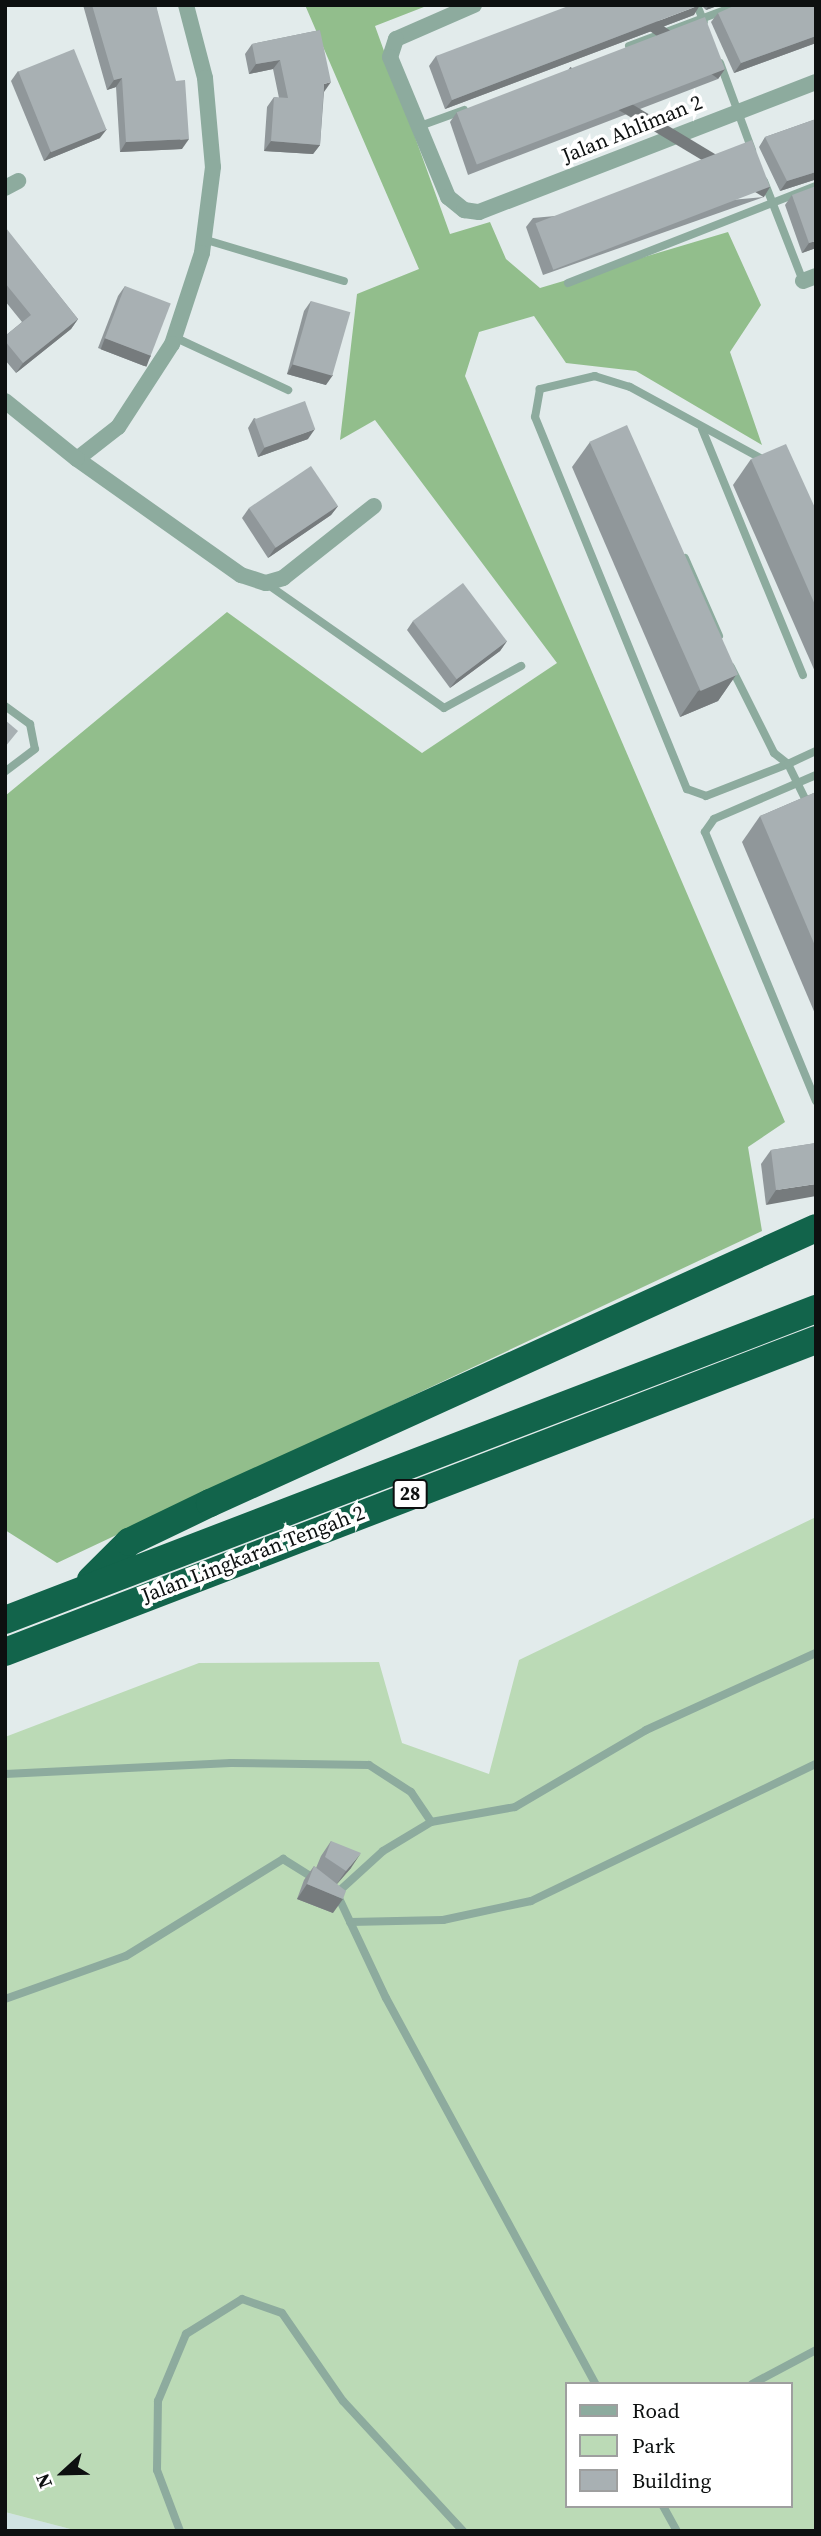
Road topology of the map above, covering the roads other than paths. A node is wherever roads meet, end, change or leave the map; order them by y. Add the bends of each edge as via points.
1 (186, 5) edge
2 (474, 5) edge
3 (697, 5) edge
4 (738, 5) edge
5 (702, 18) junction
6 (707, 30) edge
7 (613, 52) edge
8 (716, 53) edge
9 (816, 82) edge
10 (473, 106) edge
11 (738, 110) junction
12 (420, 127) junction
13 (755, 156) edge
14 (759, 168) edge
15 (816, 186) edge
16 (772, 202) junction
17 (203, 239) junction
18 (809, 279) edge
19 (344, 281) dead end
20 (568, 283) dead end
21 (174, 337) junction
22 (288, 390) dead end
23 (5, 401) edge
24 (702, 429) junction
25 (77, 459) junction
26 (773, 465) edge
27 (374, 506) dead end
28 (679, 545) edge
29 (266, 583) junction
30 (722, 645) edge
31 (728, 658) edge
32 (521, 666) dead end
33 (803, 675) dead end
34 (5, 706) edge
35 (816, 751) edge
36 (788, 764) junction
37 (5, 772) edge
38 (816, 775) edge
39 (798, 783) junction
40 (816, 821) edge
41 (816, 1101) edge
42 (816, 1228) edge
43 (816, 1309) edge
44 (816, 1340) edge
45 (84, 1588) junction
46 (5, 1619) edge
47 (5, 1652) edge
48 (816, 1653) edge
49 (816, 1764) edge
50 (5, 1774) edge
51 (432, 1822) junction
52 (337, 1893) junction
53 (350, 1922) junction
54 (5, 2000) edge
55 (816, 2350) edge
56 (595, 2382) edge
57 (756, 2382) edge
58 (664, 2508) edge
59 (180, 2531) edge
60 (463, 2531) edge
61 (677, 2531) edge

1 - 17 street via 205,78 212,167
2 - 12 street via 396,38 390,57
3 - 5 lane
4 - 5 lane
5 - 6 lane
5 - 7 lane
8 - 11 lane
9 - 11 street, Jalan Ahliman 2
10 - 12 lane
11 - 12 street, Jalan Ahliman 2 via 479,212 464,209 448,197
11 - 13 lane
14 - 16 lane
15 - 16 lane
16 - 18 lane
16 - 20 lane
17 - 19 lane
17 - 21 street
21 - 22 lane
21 - 25 street via 118,427
23 - 25 street
24 - 26 lane
24 - 33 lane
24 - 36 lane via 630,387 596,376 540,389 535,417 691,793 706,796
25 - 29 street via 242,575
27 - 29 street via 283,578
28 - 30 lane
29 - 32 lane via 444,708
31 - 36 lane via 765,743
34 - 37 lane via 30,724 35,749
35 - 36 lane
36 - 39 lane
38 - 39 lane
39 - 40 lane
39 - 41 lane via 714,819 705,832
42 - 45 highway via 141,1537
43 - 45 highway, Jalan Lingkaran Tengah 2 / 28
44 - 47 highway, Jalan Lingkaran Tengah 2 / 28
45 - 46 highway, Jalan Lingkaran Tengah 2 / 28
48 - 51 lane via 646,1730 515,1807
49 - 53 lane via 531,1901 443,1920
50 - 51 lane via 231,1763 369,1765 411,1792
51 - 52 lane via 383,1851
52 - 53 lane
52 - 54 lane via 283,1859 126,1956
53 - 56 lane
55 - 57 lane
58 - 61 lane
59 - 60 lane via 157,2470 158,2401 186,2334 242,2298 282,2314 343,2401

